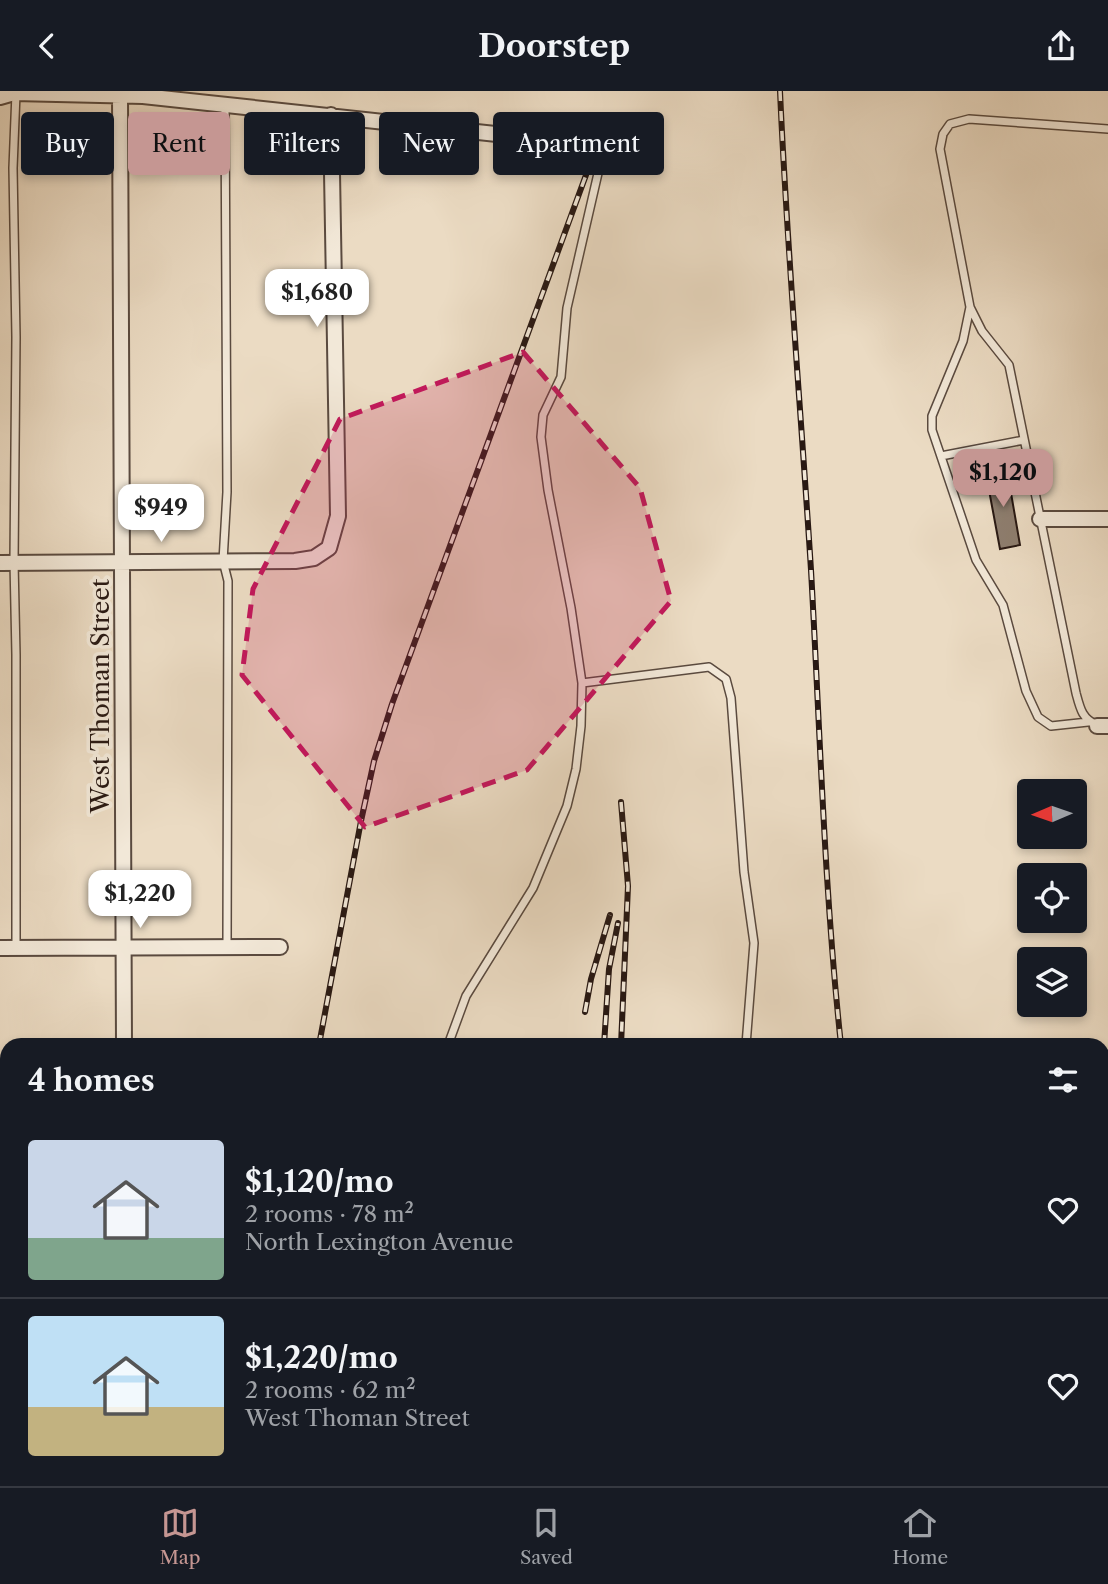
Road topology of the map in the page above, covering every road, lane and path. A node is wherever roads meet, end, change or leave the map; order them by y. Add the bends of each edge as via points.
1 (16, 93) junction
2 (120, 95) junction
3 (0, 97) edge
4 (225, 104) junction
5 (302, 112) edge
6 (365, 119) edge
7 (1108, 129) edge
8 (493, 133) edge
9 (332, 175) edge
10 (598, 175) edge
11 (970, 307) junction
12 (1024, 440) junction
13 (941, 456) junction
14 (1040, 519) junction
15 (1108, 519) edge
16 (223, 561) junction
17 (122, 562) junction
18 (7, 563) edge
19 (582, 683) junction
20 (1098, 725) edge
21 (227, 947) junction
22 (280, 947) dead end
23 (0, 948) edge
24 (16, 948) junction
25 (124, 948) junction
26 (124, 1038) edge
27 (450, 1038) edge
28 (747, 1038) edge

1 - 2 street
1 - 3 street
1 - 18 lane via 16,337
2 - 4 street
2 - 17 street, West Thoman Street
4 - 5 street
4 - 16 lane via 227,492
6 - 8 street
7 - 11 lane via 969,119 950,124 940,149
9 - 16 street via 338,516 329,548 314,558 295,561
10 - 19 lane via 567,308 561,377 542,415 541,437
11 - 12 lane via 1009,365
11 - 13 lane via 963,341 932,416
12 - 13 lane
12 - 14 lane
13 - 20 lane via 976,560 1003,605 1026,691 1038,716 1051,726
14 - 15 street
14 - 20 lane via 1081,712
16 - 17 street
16 - 21 lane via 228,581
17 - 18 street
17 - 25 street, West Thoman Street
18 - 24 lane via 16,655
19 - 27 lane via 579,748 567,806 533,888 466,996
19 - 28 lane via 709,667 726,679 754,943
21 - 22 street
21 - 25 street
23 - 24 street
24 - 25 street
25 - 26 street, West Thoman Street

